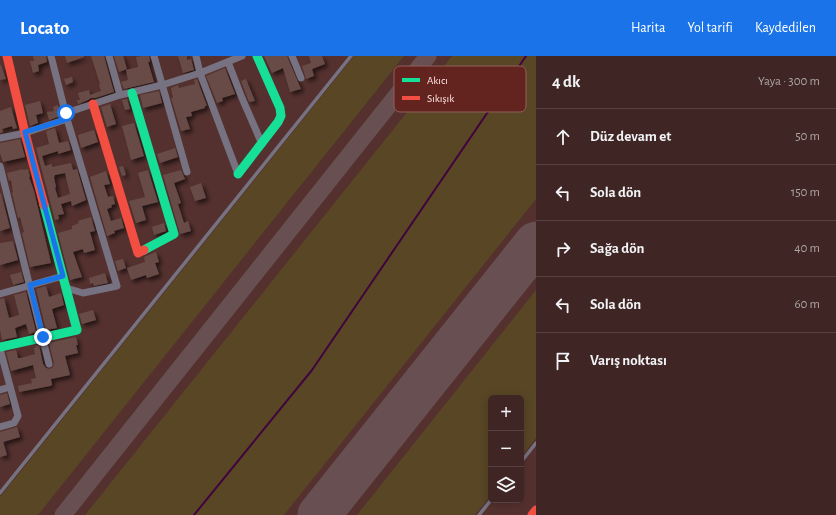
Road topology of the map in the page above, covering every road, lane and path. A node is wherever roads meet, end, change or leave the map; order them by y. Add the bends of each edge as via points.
1 (7, 56) edge
2 (51, 56) edge
3 (109, 56) edge
4 (154, 56) edge
5 (196, 56) edge
6 (242, 56) edge
7 (257, 56) edge
8 (292, 56) edge
9 (351, 56) edge
10 (228, 62) junction
11 (200, 73) junction
12 (301, 78) dead end
13 (162, 85) junction
14 (132, 92) junction
15 (120, 96) junction
16 (93, 104) junction
17 (67, 116) junction
18 (25, 132) junction
19 (0, 138) edge
20 (262, 144) junction
21 (0, 166) edge
22 (187, 172) dead end
23 (238, 174) joint
24 (63, 276) junction
25 (30, 285) junction
26 (66, 288) junction
27 (0, 294) edge
28 (43, 337) junction
29 (0, 348) edge
30 (49, 364) dead end
31 (10, 387) junction
32 (0, 390) edge
33 (0, 427) edge
34 (536, 443) edge
35 (524, 458) edge
36 (0, 493) edge
37 (489, 503) edge
38 (536, 510) edge
39 (479, 515) edge
40 (532, 515) edge

1 - 18 street
2 - 17 street
3 - 15 street
4 - 13 street
5 - 11 street
6 - 10 street
7 - 20 street via 281,111 278,122
8 - 12 street
9 - 36 lane
10 - 11 street
10 - 20 street
11 - 13 street
11 - 23 street
13 - 14 street
13 - 22 street
14 - 15 street
14 - 16 street via 174,234 138,253
15 - 16 street
16 - 17 street
17 - 18 street
17 - 26 street via 117,286 83,293
18 - 19 street
18 - 24 street
20 - 23 street
21 - 25 street
24 - 25 street
24 - 26 street
25 - 27 street
25 - 28 street
26 - 28 street via 77,330
28 - 29 street
28 - 30 street
29 - 31 street
31 - 32 street
31 - 33 street via 18,416 14,422
34 - 35 lane
37 - 39 lane
38 - 40 street

